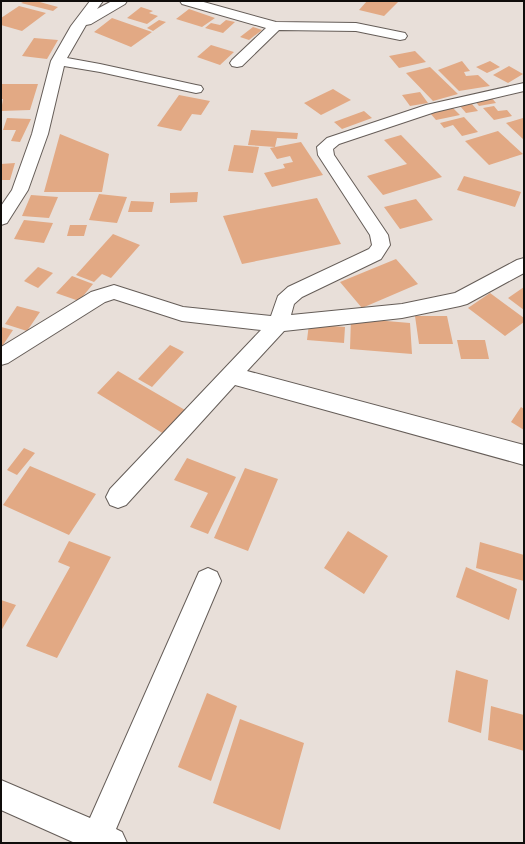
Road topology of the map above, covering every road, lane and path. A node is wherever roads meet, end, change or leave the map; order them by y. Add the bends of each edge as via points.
1 (97, 1) edge
2 (121, 1) edge
3 (186, 1) edge
4 (78, 26) junction
5 (276, 26) junction
6 (400, 36) dead end
7 (58, 61) junction
8 (237, 63) dead end
9 (524, 86) edge
10 (196, 89) dead end
11 (1, 219) edge
12 (524, 265) edge
13 (278, 324) junction
14 (1, 357) edge
15 (231, 375) junction
16 (524, 455) edge
17 (118, 497) dead end
18 (208, 581) dead end
19 (1, 795) edge
20 (104, 840) edge

1 - 4 street
2 - 4 street
3 - 5 street
4 - 7 street
5 - 6 street via 356,27
5 - 8 street
7 - 10 street
7 - 11 street via 40,134 20,190
9 - 13 street via 430,108 333,141 325,147 326,154 378,235 381,245 375,254 295,292 285,301
12 - 13 street via 460,299 402,311
13 - 14 street via 182,314 114,292 98,297
13 - 15 street
15 - 16 street
15 - 17 street
18 - 20 street
19 - 20 street

